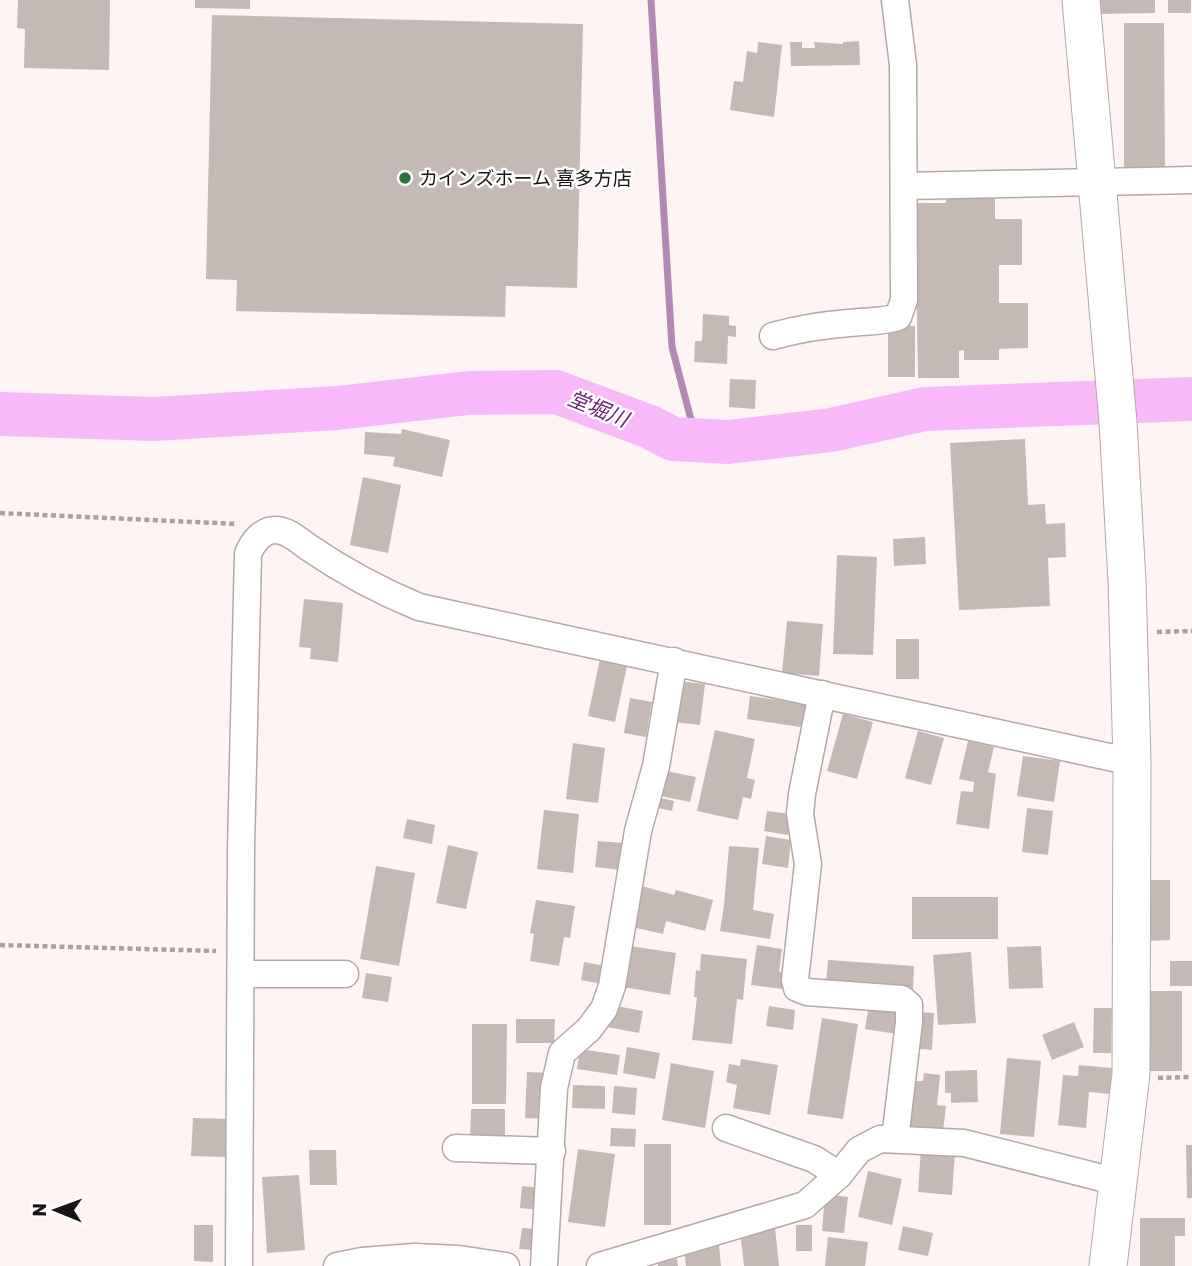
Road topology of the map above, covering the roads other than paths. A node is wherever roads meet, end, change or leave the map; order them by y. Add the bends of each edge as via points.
1 (895, 0) edge
2 (1082, 0) edge
3 (1192, 180) edge
4 (1098, 181) junction
5 (904, 186) junction
6 (773, 336) dead end
7 (674, 661) junction
8 (822, 694) junction
9 (1132, 762) junction
10 (241, 963) junction
11 (345, 974) dead end
12 (726, 1128) dead end
13 (895, 1139) junction
14 (456, 1147) dead end
15 (552, 1152) junction
16 (839, 1175) junction
17 (1118, 1182) junction
18 (239, 1266) edge
19 (337, 1266) edge
20 (506, 1266) edge
21 (544, 1266) edge
22 (600, 1266) edge
23 (1108, 1266) edge

1 - 5 street via 903,65
2 - 4 street
3 - 4 street
4 - 5 street
4 - 9 street via 1117,409
5 - 6 street via 904,300 898,317 802,328
7 - 8 street
7 - 10 street via 419,607 335,566 285,531 271,529 257,539 248,554
7 - 15 street via 656,766 638,831 612,986 604,1009 562,1053 554,1088
8 - 9 street
8 - 13 street via 800,814 808,864 795,980 797,988 807,992 902,999 909,1005
9 - 17 street via 1131,1074
10 - 11 street
10 - 18 street
12 - 16 street via 814,1159
13 - 16 street via 880,1139 859,1150
13 - 17 street via 964,1143
14 - 15 street
15 - 21 street
16 - 22 street via 804,1205
17 - 23 street
19 - 20 street via 414,1257

